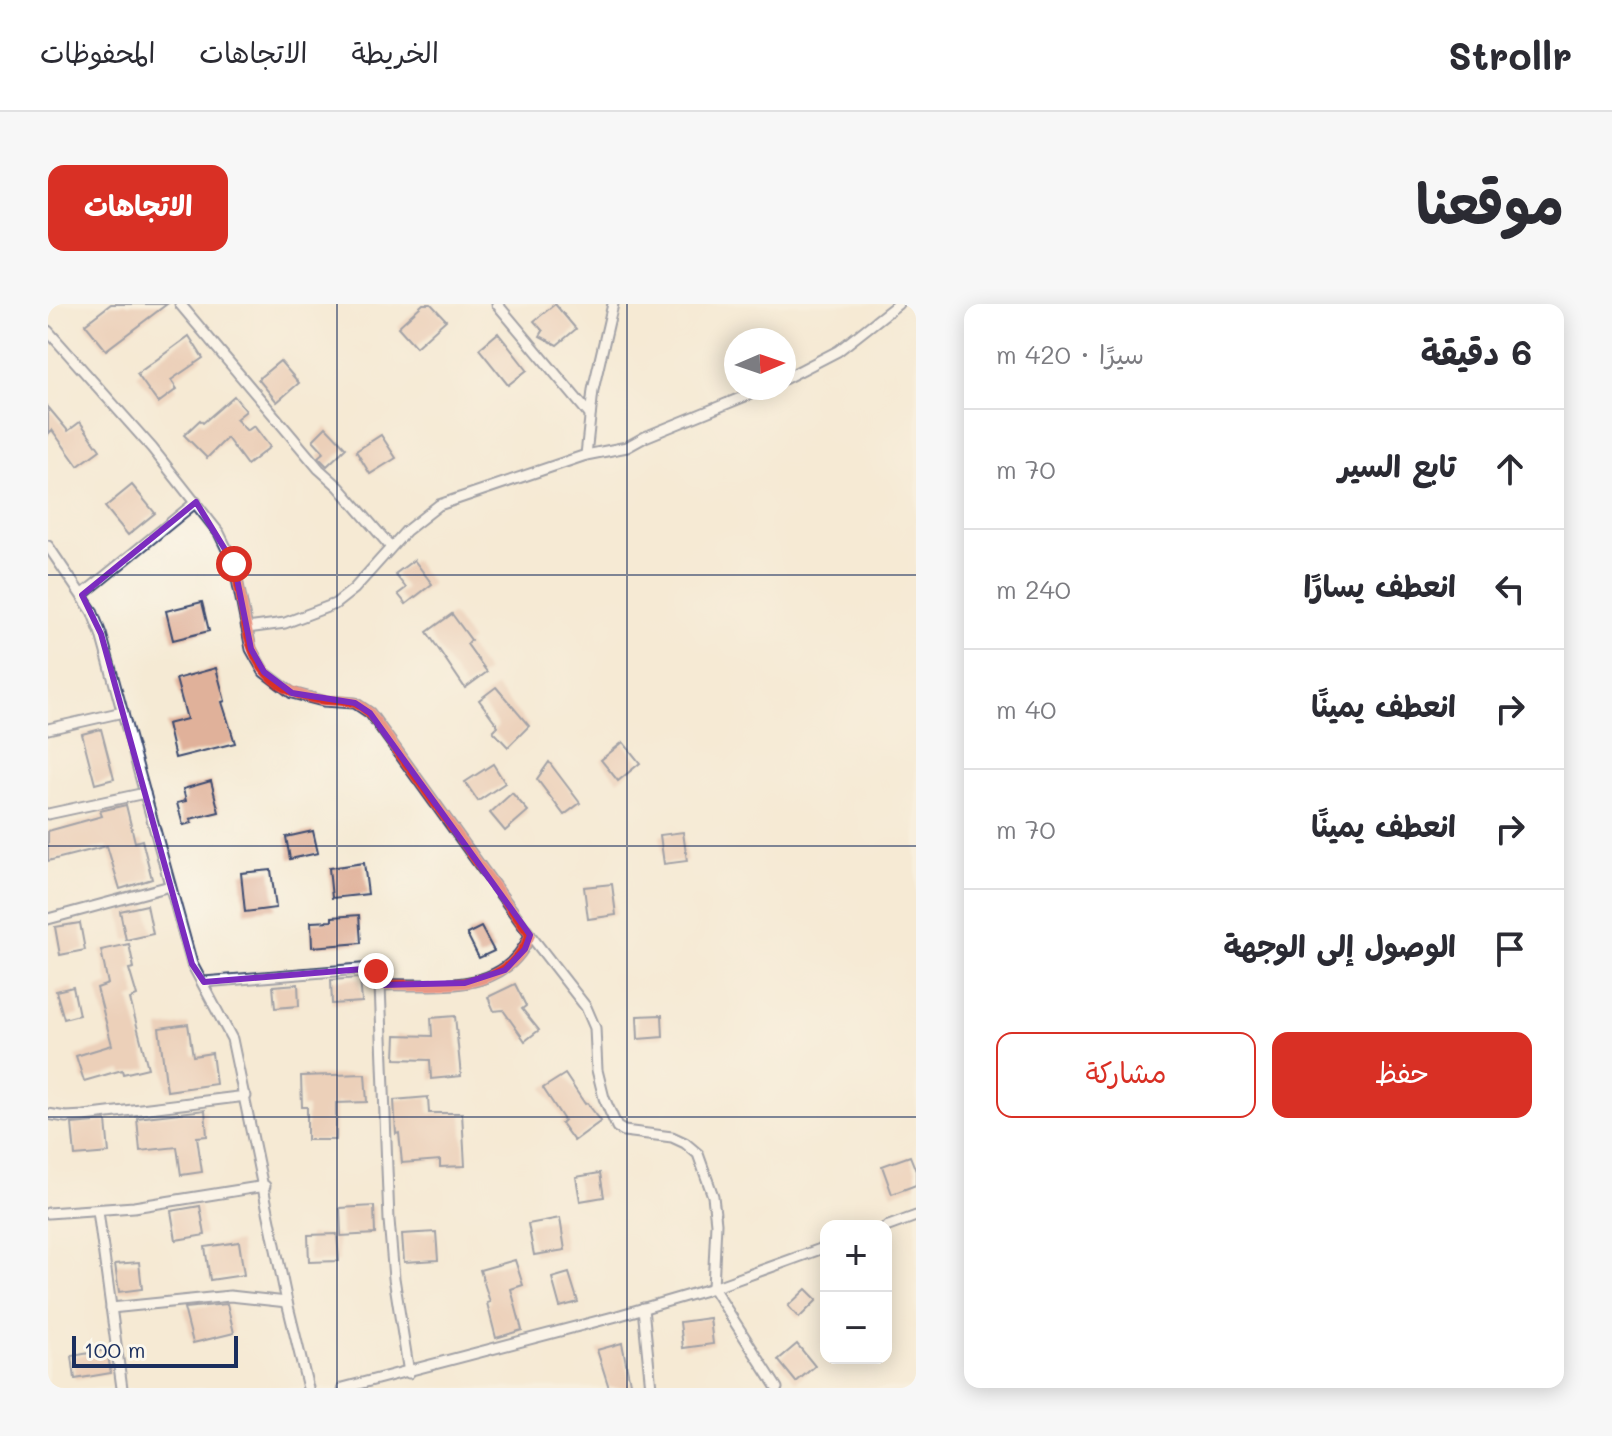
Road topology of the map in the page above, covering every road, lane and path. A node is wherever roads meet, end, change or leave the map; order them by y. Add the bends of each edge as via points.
1 (180, 304) edge
2 (497, 304) edge
3 (613, 304) edge
4 (898, 304) edge
5 (48, 331) edge
6 (796, 373) edge
7 (736, 400) edge
8 (590, 415) junction
9 (586, 455) junction
10 (196, 502) junction
11 (48, 546) edge
12 (390, 546) junction
13 (82, 595) junction
14 (247, 628) junction
15 (123, 712) junction
16 (48, 729) edge
17 (145, 793) junction
18 (48, 814) edge
19 (170, 886) junction
20 (48, 919) edge
21 (530, 935) junction
22 (204, 982) junction
23 (380, 985) junction
24 (246, 1096) junction
25 (48, 1114) edge
26 (265, 1186) junction
27 (98, 1211) junction
28 (48, 1213) edge
29 (916, 1216) edge
30 (892, 1225) edge
31 (820, 1249) edge
32 (713, 1288) junction
33 (287, 1302) junction
34 (111, 1308) junction
35 (643, 1308) junction
36 (409, 1373) junction
37 (122, 1388) edge
38 (308, 1388) edge
39 (343, 1388) edge
40 (651, 1388) edge
41 (777, 1388) edge

1 - 12 street
2 - 8 street
3 - 8 street
4 - 6 street via 838,351
5 - 10 street
7 - 9 street via 627,447
8 - 9 street
9 - 12 street via 439,505
10 - 13 street
10 - 14 street via 234,564
11 - 13 street
12 - 14 street via 335,604 285,623
13 - 15 street via 101,634
14 - 21 street via 264,672 292,693 355,703 370,713
15 - 16 street
15 - 17 street
17 - 18 street
17 - 19 street
19 - 20 street
19 - 22 street via 192,964
21 - 23 street via 525,949 505,970 486,980
21 - 32 street via 586,1007 595,1028 604,1098 617,1127 672,1137 698,1154 713,1196
22 - 23 street via 372,968
22 - 24 street via 232,1039
23 - 36 street via 389,1220
24 - 25 street via 84,1116
24 - 26 street
26 - 27 street
26 - 33 street
27 - 28 street
27 - 34 street
29 - 30 street
31 - 32 street
32 - 35 street
32 - 41 street
33 - 34 street via 230,1296
33 - 38 street
34 - 37 street
35 - 36 street
35 - 40 street
36 - 39 street

